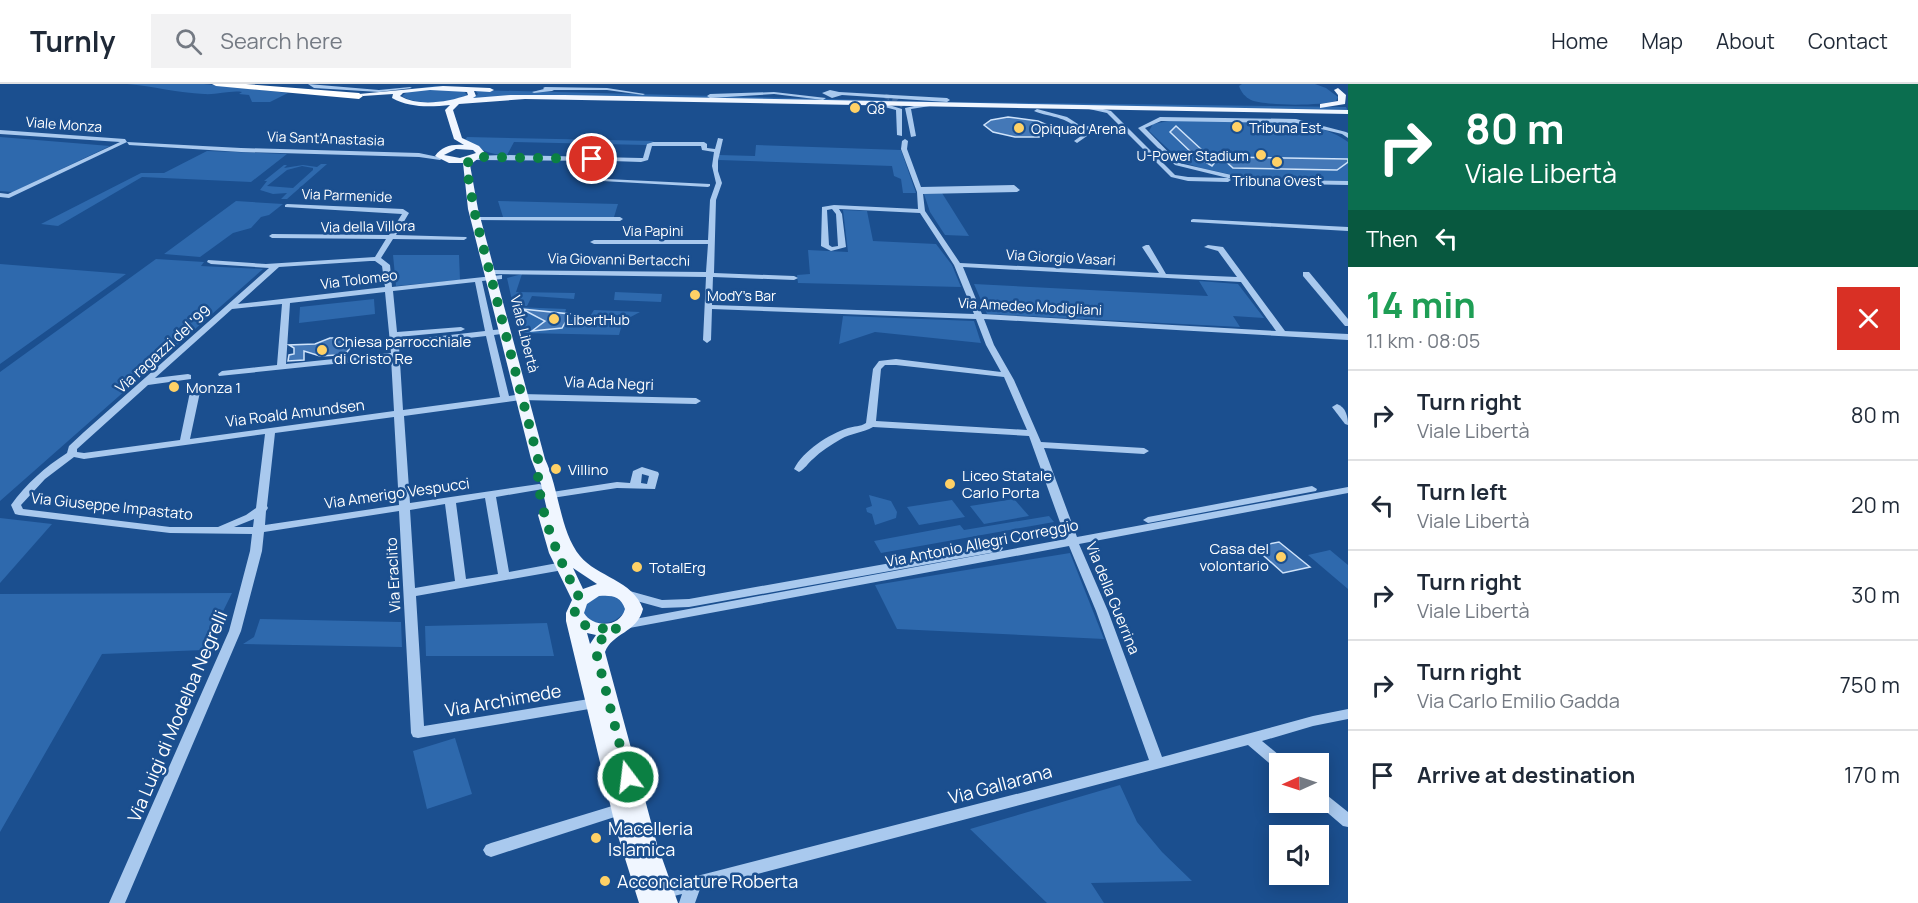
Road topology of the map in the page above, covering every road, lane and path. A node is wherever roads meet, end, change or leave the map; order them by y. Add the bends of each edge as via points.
1 (216, 84) edge
2 (239, 84) edge
3 (309, 84) edge
4 (431, 84) edge
5 (1327, 84) edge
6 (451, 85) edge
7 (1337, 87) edge
8 (278, 88) junction
9 (411, 88) junction
10 (545, 88) dead end
11 (556, 88) junction
12 (466, 89) junction
13 (577, 89) junction
14 (401, 90) junction
15 (839, 90) edge
16 (534, 92) junction
17 (825, 94) junction
18 (1348, 94) edge
19 (361, 95) junction
20 (710, 96) junction
21 (885, 96) tunnel mouth
22 (564, 97) junction
23 (397, 98) junction
24 (947, 100) junction
25 (458, 101) junction
26 (429, 103) junction
27 (876, 103) junction
28 (932, 104) junction
29 (1348, 106) edge
30 (904, 107) dead end
31 (1088, 107) junction
32 (1123, 108) junction
33 (1315, 109) junction
34 (1037, 111) dead end
35 (1110, 112) junction
36 (1348, 113) edge
37 (452, 118) junction
38 (1081, 128) junction
39 (1126, 129) junction
40 (0, 133) edge
41 (1348, 136) edge
42 (909, 137) junction
43 (720, 139) dead end
44 (1077, 141) dead end
45 (126, 142) junction
46 (207, 147) joint
47 (716, 151) junction
48 (444, 154) junction
49 (475, 154) junction
50 (610, 159) junction
51 (1249, 181) junction
52 (1348, 183) edge
53 (708, 185) dead end
54 (919, 191) junction
55 (0, 195) edge
56 (287, 206) dead end
57 (834, 207) junction
58 (922, 211) junction
59 (474, 214) junction
60 (620, 219) dead end
61 (1194, 221) dead end
62 (1348, 229) edge
63 (272, 236) dead end
64 (392, 236) junction
65 (464, 238) dead end
66 (594, 242) dead end
67 (710, 242) junction
68 (1146, 247) dead end
69 (1208, 247) dead end
70 (377, 259) junction
71 (211, 262) dead end
72 (277, 265) junction
73 (958, 265) junction
74 (1306, 274) dead end
75 (710, 275) junction
76 (1164, 276) junction
77 (486, 277) junction
78 (795, 278) dead end
79 (1243, 280) junction
80 (389, 289) junction
81 (286, 302) junction
82 (230, 307) junction
83 (710, 307) junction
84 (980, 317) junction
85 (1348, 324) edge
86 (504, 328) junction
87 (489, 329) junction
88 (1282, 333) junction
89 (1348, 337) edge
90 (394, 340) junction
91 (707, 340) dead end
92 (395, 355) junction
93 (281, 367) junction
94 (222, 374) dead end
95 (1007, 375) junction
96 (188, 377) dead end
97 (146, 382) junction
98 (195, 392) dead end
99 (521, 397) junction
100 (505, 400) junction
101 (696, 401) dead end
102 (1337, 407) dead end
103 (399, 415) junction
104 (1348, 422) edge
105 (871, 424) junction
106 (270, 431) junction
107 (1033, 433) junction
108 (184, 442) junction
109 (1037, 445) junction
110 (1144, 451) dead end
111 (72, 454) junction
112 (799, 469) dead end
113 (1348, 483) edge
114 (635, 486) dead end
115 (1348, 490) edge
116 (545, 491) junction
117 (490, 495) junction
118 (450, 501) junction
119 (405, 507) junction
120 (263, 508) junction
121 (260, 528) junction
122 (214, 530) junction
123 (1071, 538) junction
124 (563, 566) junction
125 (504, 577) junction
126 (461, 584) junction
127 (410, 593) junction
128 (624, 593) junction
129 (577, 604) junction
130 (619, 627) junction
131 (595, 703) junction
132 (1348, 714) edge
133 (418, 733) joint
134 (1250, 738) junction
135 (1269, 754) edge
136 (1156, 763) junction
137 (1329, 805) edge
138 (622, 809) junction
139 (1348, 821) edge
140 (491, 850) dead end
141 (694, 883) junction
142 (660, 899) edge
143 (117, 903) edge
144 (687, 903) edge

1 - 19 highway
2 - 8 highway
3 - 8 highway
3 - 9 street via 379,91
4 - 6 main road
4 - 9 main road
5 - 7 main road
6 - 12 main road
7 - 18 main road
7 - 33 main road via 1342,102
8 - 19 highway
9 - 14 main road
10 - 11 street
11 - 13 street
11 - 16 street
12 - 16 main road
12 - 25 main road via 473,95
13 - 16 main road
13 - 20 main road
14 - 19 main road
14 - 23 main road
15 - 17 street
15 - 21 street
15 - 24 street
17 - 20 main road
17 - 20 street
17 - 24 main road
19 - 23 main road
22 - 25 main road
22 - 27 main road
22 - 37 main road via 477,102 457,109
23 - 26 main road
24 - 33 main road
25 - 26 main road
25 - 37 main road via 450,108
26 - 48 main road via 444,112 453,143
27 - 28 main road
27 - 42 street via 899,109 900,135 895,137
28 - 31 main road
28 - 42 street, Via della Guerrina via 908,108
29 - 33 main road
30 - 42 street, Via della Guerrina
31 - 32 main road
31 - 35 street
32 - 33 main road
32 - 35 street
33 - 36 main road
34 - 38 street
35 - 39 street
37 - 49 main road via 459,141
38 - 39 street
38 - 44 street via 1084,136
39 - 51 street via 1173,176
40 - 45 street, Viale Monza
41 - 51 street via 1296,121 1160,119 1141,128 1178,164
42 - 54 street, Via della Guerrina via 904,149
43 - 47 street
45 - 46 street, Viale Monza
45 - 55 street via 9,196
46 - 48 street, Via Sant'Anastasia
47 - 50 street via 704,149 704,144 651,144 646,159
47 - 67 street via 713,170 718,183
48 - 49 main road
48 - 49 main road
48 - 59 main road, Viale Libertà via 458,167
49 - 50 street
49 - 59 main road, Viale Libertà via 466,166
50 - 53 street via 604,180
51 - 52 street
54 - 54 street via 1017,190 1014,187
54 - 58 street, Via della Guerrina
56 - 64 street, Via Parmenide via 406,213
57 - 57 street via 823,211 825,246 836,249 842,248 839,214
57 - 58 street
58 - 73 street, Via della Guerrina
59 - 60 street
59 - 77 main road, Viale Libertà
61 - 62 street
63 - 64 street, Via della Villora
64 - 65 street, Via della Villora
64 - 70 street, Via Parmenide
66 - 67 street, Via Papini
67 - 75 street
68 - 76 street
69 - 79 street via 1220,249
70 - 72 street
70 - 80 street via 386,265
71 - 72 street
72 - 82 street, Via ragazzi del '99
73 - 76 street, Via Giorgio Vasari
73 - 84 street, Via della Guerrina
74 - 85 street
75 - 77 street, Via Giovanni Bertacchi via 528,272
75 - 78 street, Via Giovanni Bertacchi
75 - 83 street, Via Giovanni Bertacchi
76 - 79 street, Via Giorgio Vasari
77 - 80 street, Via Tolomeo
77 - 86 main road, Viale Libertà
77 - 87 street, Viale Libertà
79 - 88 street
80 - 81 street, Via Tolomeo
80 - 90 street
81 - 82 street, Via Tolomeo
81 - 93 street
82 - 97 street, Via ragazzi del '99
83 - 84 street, Via Amedeo Modigliani
83 - 91 street, Via Giovanni Bertacchi
84 - 88 street, Via Amedeo Modigliani
84 - 95 street, Via della Guerrina
86 - 87 street
86 - 99 main road, Viale Libertà
87 - 90 street
87 - 100 street, Viale Libertà
88 - 89 street, Via Amedeo Modigliani
90 - 92 street
92 - 93 street
92 - 103 street
93 - 94 street
95 - 105 street via 882,363 877,369
95 - 107 street, Via della Guerrina
96 - 97 street
97 - 111 street, Via ragazzi del '99 via 72,448
98 - 108 street
99 - 100 street, Via Roald Amundsen
99 - 101 street, Via Ada Negri
99 - 116 main road, Viale Libertà via 538,459 546,473
100 - 103 street, Via Roald Amundsen
102 - 104 street
103 - 106 street, Via Roald Amundsen
103 - 119 street, Via Eraclito
105 - 107 street
105 - 112 street via 866,429 849,431 805,459
106 - 108 street, Via Roald Amundsen
106 - 120 street, Via Luigi di Modelba Negrelli
107 - 109 street, Via della Guerrina
108 - 111 street, Via Roald Amundsen via 84,456
109 - 110 street
109 - 123 street, Via della Guerrina
111 - 122 street, Via Giuseppe Impastato via 58,462 21,498 16,505 19,512 170,530
113 - 123 street, Via Antonio Allegri Correggio
114 - 116 street
115 - 123 street, Via Antonio Allegri Correggio
116 - 117 street, Via Amerigo Vespucci
116 - 124 main road, Viale Libertà via 553,542
116 - 128 main road, Viale Libertà via 570,556 585,570
117 - 118 street, Via Amerigo Vespucci
117 - 125 street
118 - 119 street, Via Amerigo Vespucci
118 - 126 street
119 - 121 street, Via Amerigo Vespucci
119 - 127 street, Via Eraclito
120 - 121 street, Via Luigi di Modelba Negrelli
120 - 122 street, Via Giuseppe Impastato via 240,522
121 - 122 street, Via Giuseppe Impastato
121 - 143 street, Via Luigi di Modelba Negrelli via 235,631
123 - 128 street, Via Antonio Allegri Correggio via 689,603 662,604
123 - 130 street, Via Antonio Allegri Correggio
123 - 136 street, Via della Guerrina via 1102,611
124 - 125 street
124 - 129 main road, Viale Libertà
125 - 126 street
126 - 127 street
127 - 133 street, Via Eraclito
128 - 129 main road via 598,590
128 - 130 main road via 634,610
129 - 130 main road, Viale Libertà via 578,620 588,627
129 - 131 main road, Viale Libertà via 576,628
130 - 142 main road via 598,644 597,656
131 - 133 street, Via Archimede
131 - 138 main road, Viale Libertà
132 - 134 street, Via Gallarana
134 - 135 street
134 - 136 street, Via Gallarana
136 - 141 street, Via Gallarana
137 - 139 street
138 - 140 street
138 - 142 main road, Viale Libertà
141 - 142 street, Via Gallarana
141 - 144 street

